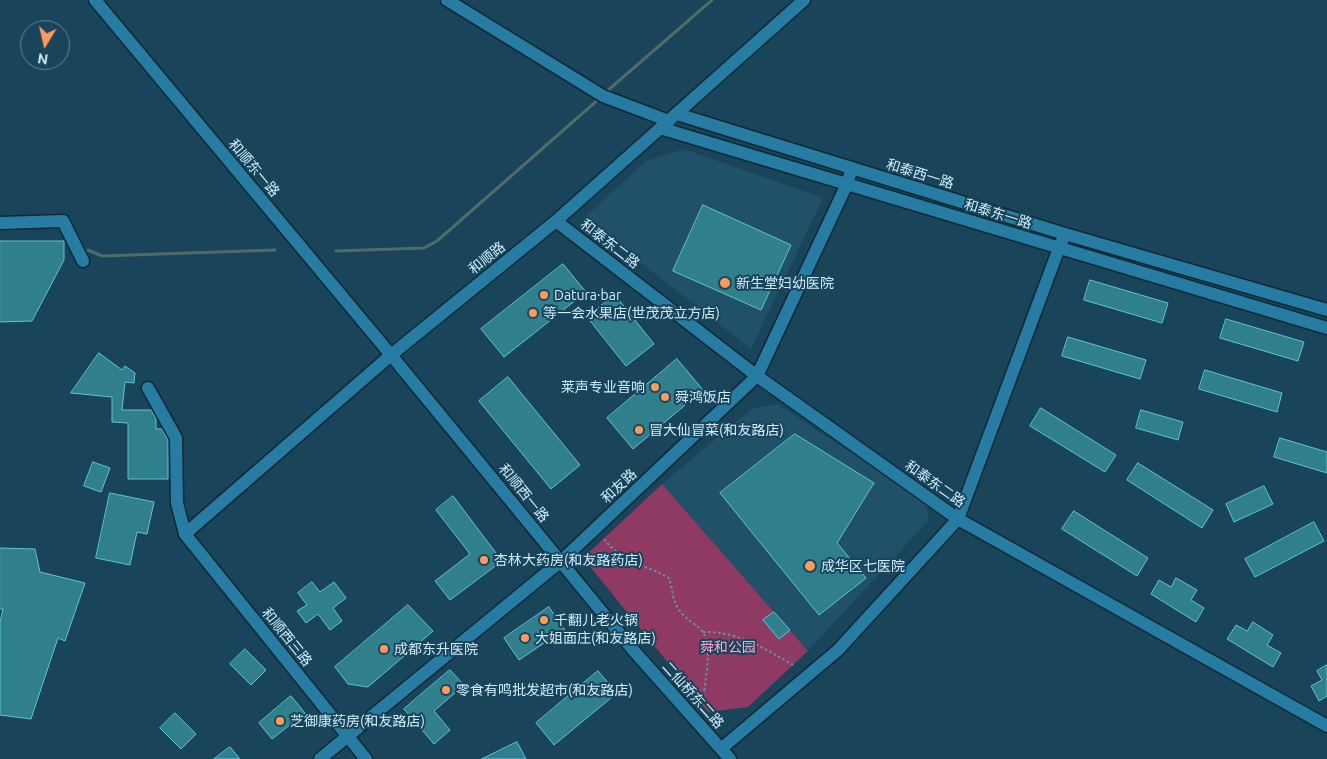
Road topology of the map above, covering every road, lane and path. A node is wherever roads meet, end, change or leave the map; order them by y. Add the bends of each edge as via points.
1 (95, 0) edge
2 (447, 0) edge
3 (804, 0) edge
4 (669, 121) junction
5 (852, 168) junction
6 (847, 184) junction
7 (556, 221) junction
8 (0, 223) edge
9 (1065, 234) junction
10 (1059, 248) junction
11 (83, 261) dead end
12 (1327, 310) edge
13 (1327, 328) edge
14 (391, 355) junction
15 (757, 376) junction
16 (148, 388) dead end
17 (958, 519) junction
18 (184, 534) junction
19 (604, 539) dead end
20 (561, 561) junction
21 (703, 632) junction
22 (634, 651) joint
23 (792, 665) dead end
24 (703, 706) dead end
25 (1327, 726) edge
26 (348, 736) junction
27 (722, 748) junction
28 (320, 759) edge
29 (366, 759) edge
30 (730, 759) edge

1 - 14 street, 和顺东一路
2 - 4 street via 603,96
3 - 4 street, 和顺路
4 - 5 street, 和泰西一路
4 - 6 street, 和泰东一路
4 - 7 street, 和顺路
5 - 6 street, 和友路
5 - 9 street, 和泰西一路
6 - 10 street, 和泰东一路
6 - 15 street, 和友路
7 - 14 street, 和顺路
7 - 15 street, 和泰东二路
8 - 11 street via 62,222
9 - 10 street
9 - 12 street, 和泰西一路
10 - 13 street, 和泰东一路
10 - 17 street
14 - 18 street, 和顺路
14 - 20 street, 和顺西一路
15 - 17 street, 和泰东二路
15 - 20 street, 和友路
16 - 18 street via 176,438 177,503
17 - 25 street, 和泰东二路
17 - 27 street via 838,650
18 - 26 street, 和顺西三路
19 - 21 path via 625,558 669,578 679,611
20 - 22 street, 和顺西一路
20 - 26 street, 和友路
21 - 23 path via 715,631 747,640
21 - 24 path via 707,669
22 - 27 street, 二仙桥东二路
26 - 28 street, 和友路
26 - 29 street, 和顺西三路
27 - 30 street, 二仙桥东二路

